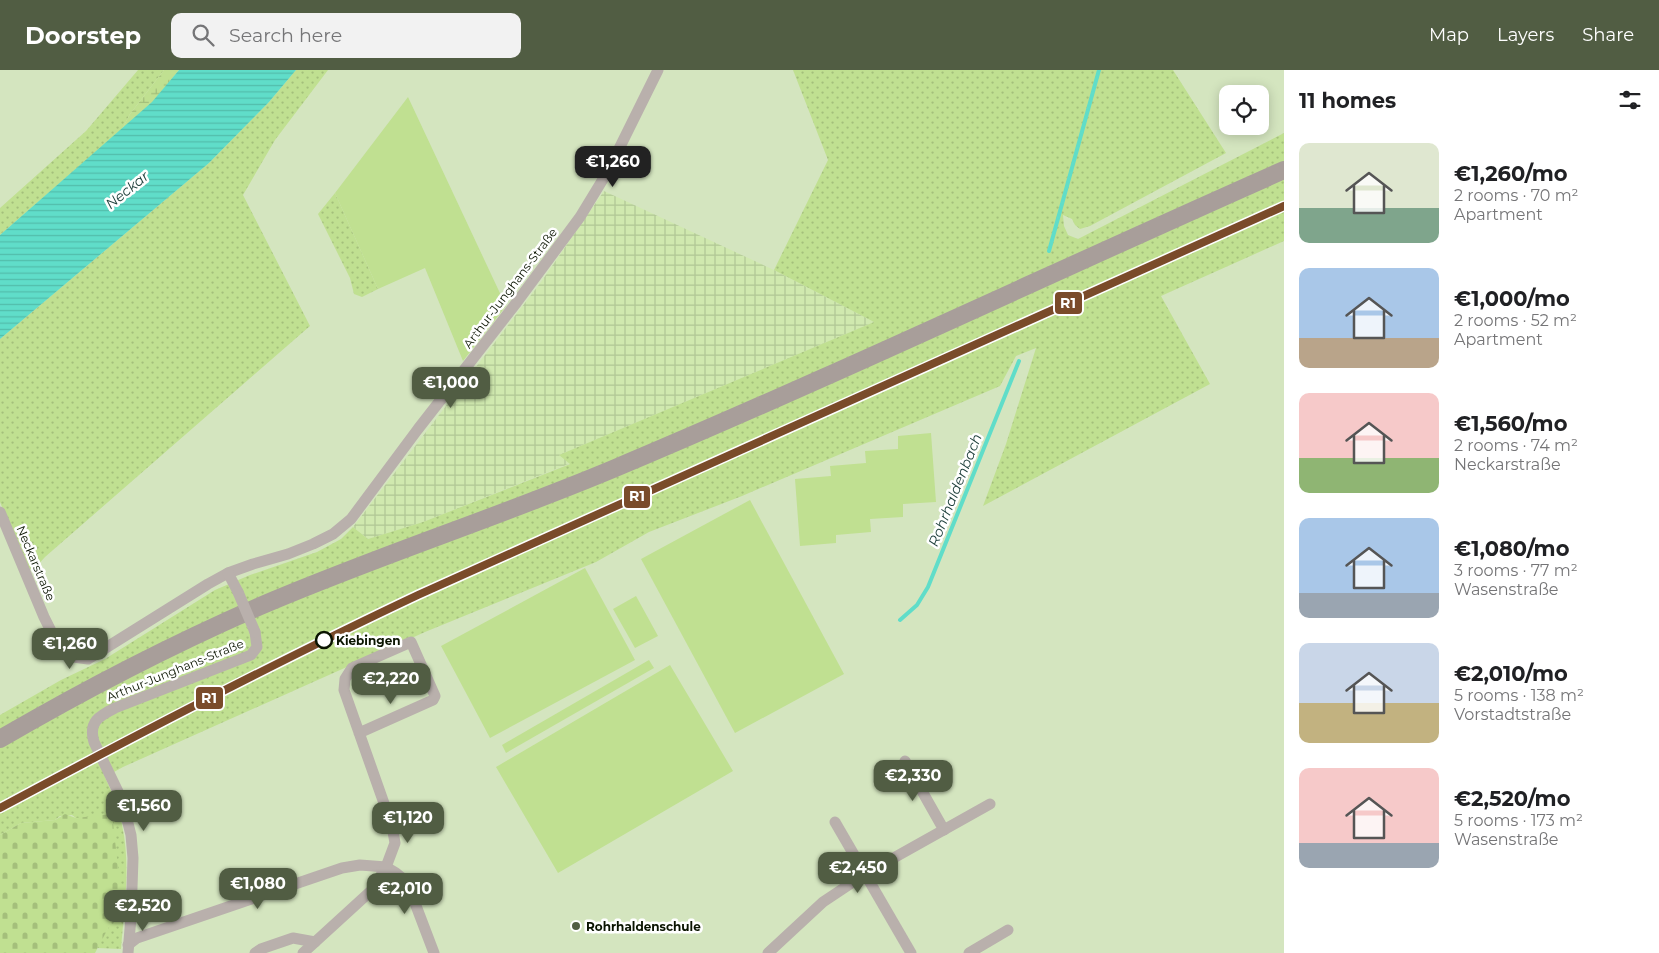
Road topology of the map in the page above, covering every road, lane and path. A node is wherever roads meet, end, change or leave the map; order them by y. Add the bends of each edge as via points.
1 (658, 70) edge
2 (1284, 170) edge
3 (0, 512) edge
4 (228, 573) junction
5 (88, 659) joint
6 (359, 733) junction
7 (0, 739) edge
8 (904, 761) dead end
9 (990, 804) dead end
10 (835, 822) dead end
11 (944, 830) junction
12 (386, 867) junction
13 (865, 874) junction
14 (1008, 930) dead end
15 (315, 942) junction
16 (128, 949) edge
17 (256, 953) edge
18 (303, 953) edge
19 (434, 953) edge
20 (768, 953) edge
21 (910, 953) edge
22 (969, 953) edge

1 - 4 street, Arthur-Junghans-Straße via 608,171 580,217 352,519 333,534 312,544
2 - 7 main road via 619,467 252,610 135,664
3 - 5 street, Neckarstraße via 61,651
4 - 5 street, Arthur-Junghans-Straße
4 - 16 street, Arthur-Junghans-Straße, bridge via 255,632 257,647 251,655 115,708 93,726 97,749 122,800 131,836 133,858
6 - 6 street via 344,690 345,679 352,668 411,642 435,696 433,700
6 - 12 street via 394,834 395,843
8 - 11 street
9 - 11 street
10 - 13 street
11 - 13 street
12 - 15 street via 372,890
12 - 16 street via 360,864 342,868 137,938
12 - 19 street via 407,882
13 - 20 street via 823,902
13 - 21 street
14 - 22 street
15 - 17 street via 293,938
15 - 18 street

